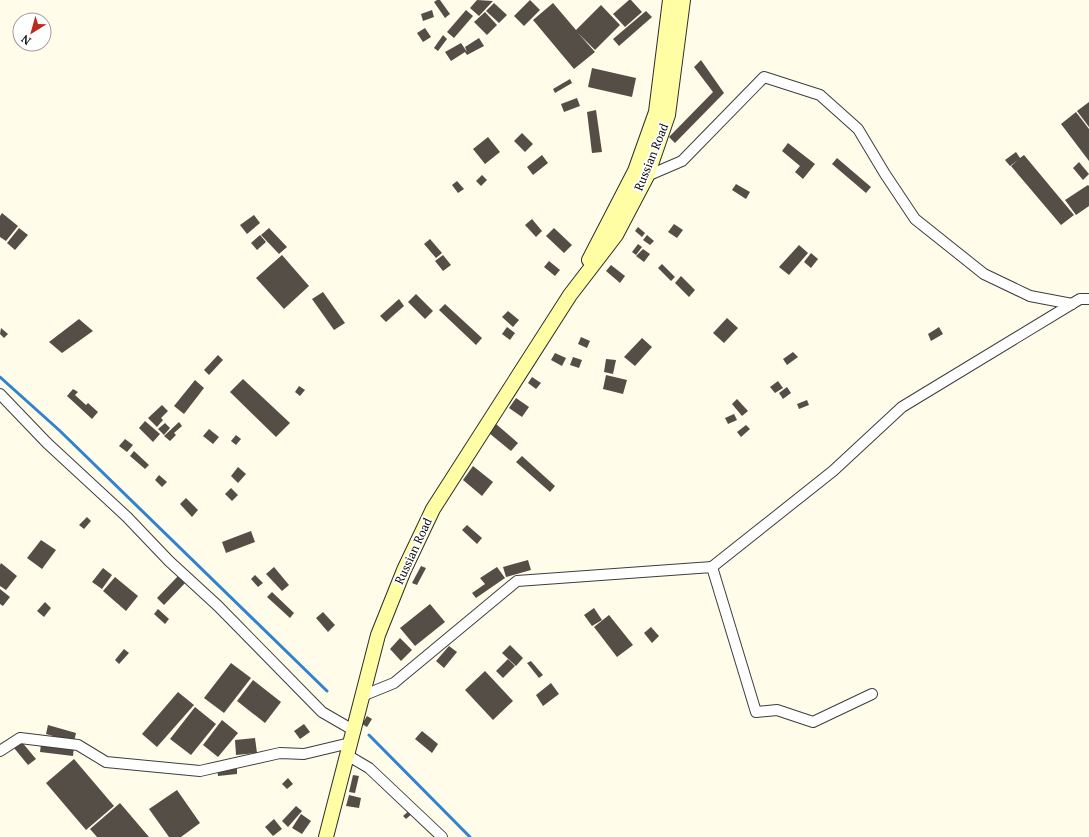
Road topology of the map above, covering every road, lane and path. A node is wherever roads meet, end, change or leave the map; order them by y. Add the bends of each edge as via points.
1 (670, 0) edge
2 (683, 0) edge
3 (647, 176) junction
4 (570, 295) junction
5 (1089, 300) edge
6 (1072, 304) junction
7 (0, 394) edge
8 (712, 567) junction
9 (872, 694) dead end
10 (362, 696) junction
11 (350, 743) junction
12 (0, 751) edge
13 (326, 837) edge
14 (442, 837) edge

1 - 4 main road, Russian Road via 656,112 635,171
2 - 3 main road, Russian Road via 668,115
3 - 4 main road, Russian Road via 616,235
3 - 6 street via 682,161 764,78 820,96 858,129 915,219 984,274 1030,296
4 - 10 main road, Russian Road via 433,509 404,570 378,635
5 - 6 street via 1080,299
6 - 8 street via 902,407 833,471
7 - 11 street via 47,443 218,606
8 - 9 street via 756,712 777,710 813,722
8 - 10 street via 517,581 394,683
10 - 11 main road, Russian Road
11 - 12 street via 304,754 280,753 200,771 106,762 78,745 20,738
11 - 13 main road, Russian Road
11 - 14 street via 368,768

